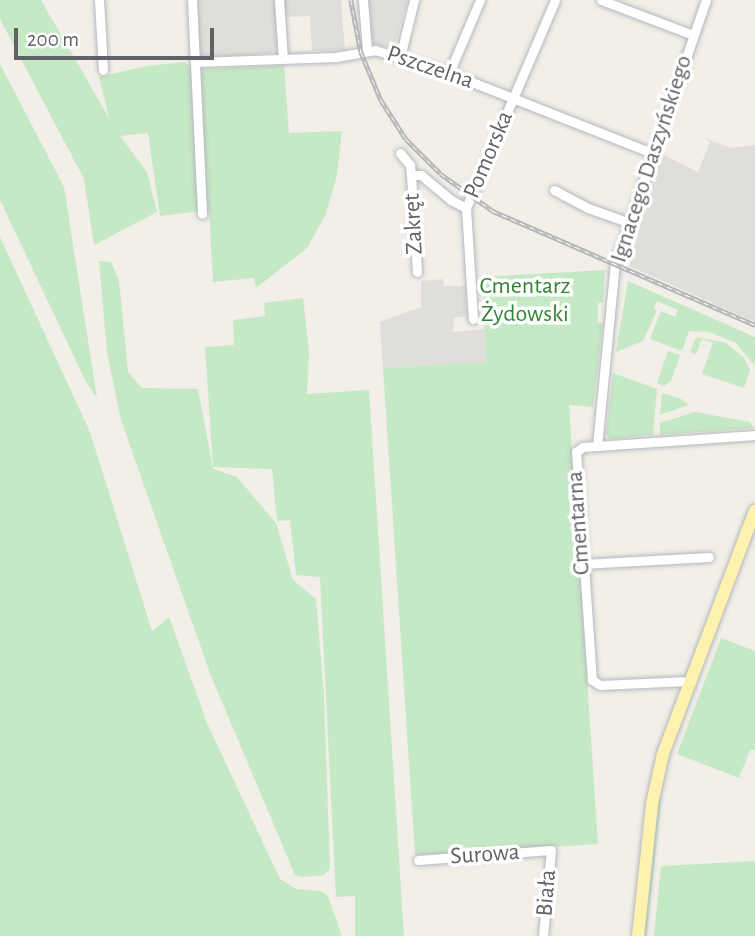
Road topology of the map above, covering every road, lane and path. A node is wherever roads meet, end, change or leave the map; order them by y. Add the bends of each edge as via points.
1 (99, 0) edge
2 (192, 0) edge
3 (279, 0) edge
4 (363, 0) edge
5 (414, 0) edge
6 (480, 0) edge
7 (555, 0) edge
8 (601, 0) edge
9 (706, 0) edge
10 (693, 35) junction
11 (368, 50) junction
12 (400, 57) junction
13 (283, 59) junction
14 (196, 62) junction
15 (103, 70) dead end
16 (449, 73) junction
17 (513, 98) junction
18 (400, 153) dead end
19 (652, 153) junction
20 (411, 175) junction
21 (554, 190) dead end
22 (466, 208) junction
23 (202, 214) dead end
24 (627, 222) junction
25 (416, 272) dead end
26 (473, 319) dead end
27 (755, 435) edge
28 (597, 446) junction
29 (755, 511) edge
30 (709, 557) dead end
31 (582, 564) junction
32 (688, 681) junction
33 (551, 850) joint
34 (418, 860) dead end
35 (543, 936) edge
36 (638, 936) edge

1 - 15 street
2 - 14 street
3 - 13 street
4 - 11 street
5 - 12 street
6 - 16 street
7 - 17 street, Pomorska
8 - 10 street
9 - 10 street, Ignacego Daszyńskiego
10 - 19 street, Ignacego Daszyńskiego
11 - 12 street, Pszczelna
11 - 13 street, Pszczelna
12 - 16 street, Pszczelna
13 - 14 street, Pszczelna
14 - 23 street
16 - 17 street, Pszczelna
17 - 19 street, Pszczelna
17 - 22 street, Pomorska
18 - 20 street, Zakręt via 410,165
19 - 24 street, Ignacego Daszyńskiego
20 - 22 street, Zakręt via 421,175
20 - 25 street, Zakręt
21 - 24 street
22 - 26 street, Pomorska
24 - 28 street, Ignacego Daszyńskiego via 615,264
27 - 28 street, Cmentarna
28 - 31 street, Cmentarna via 579,449 575,456
29 - 32 main road
30 - 31 street
31 - 32 street, Cmentarna via 591,676 600,685
32 - 36 main road via 654,789
33 - 34 street, Surowa
33 - 35 street, Biała

